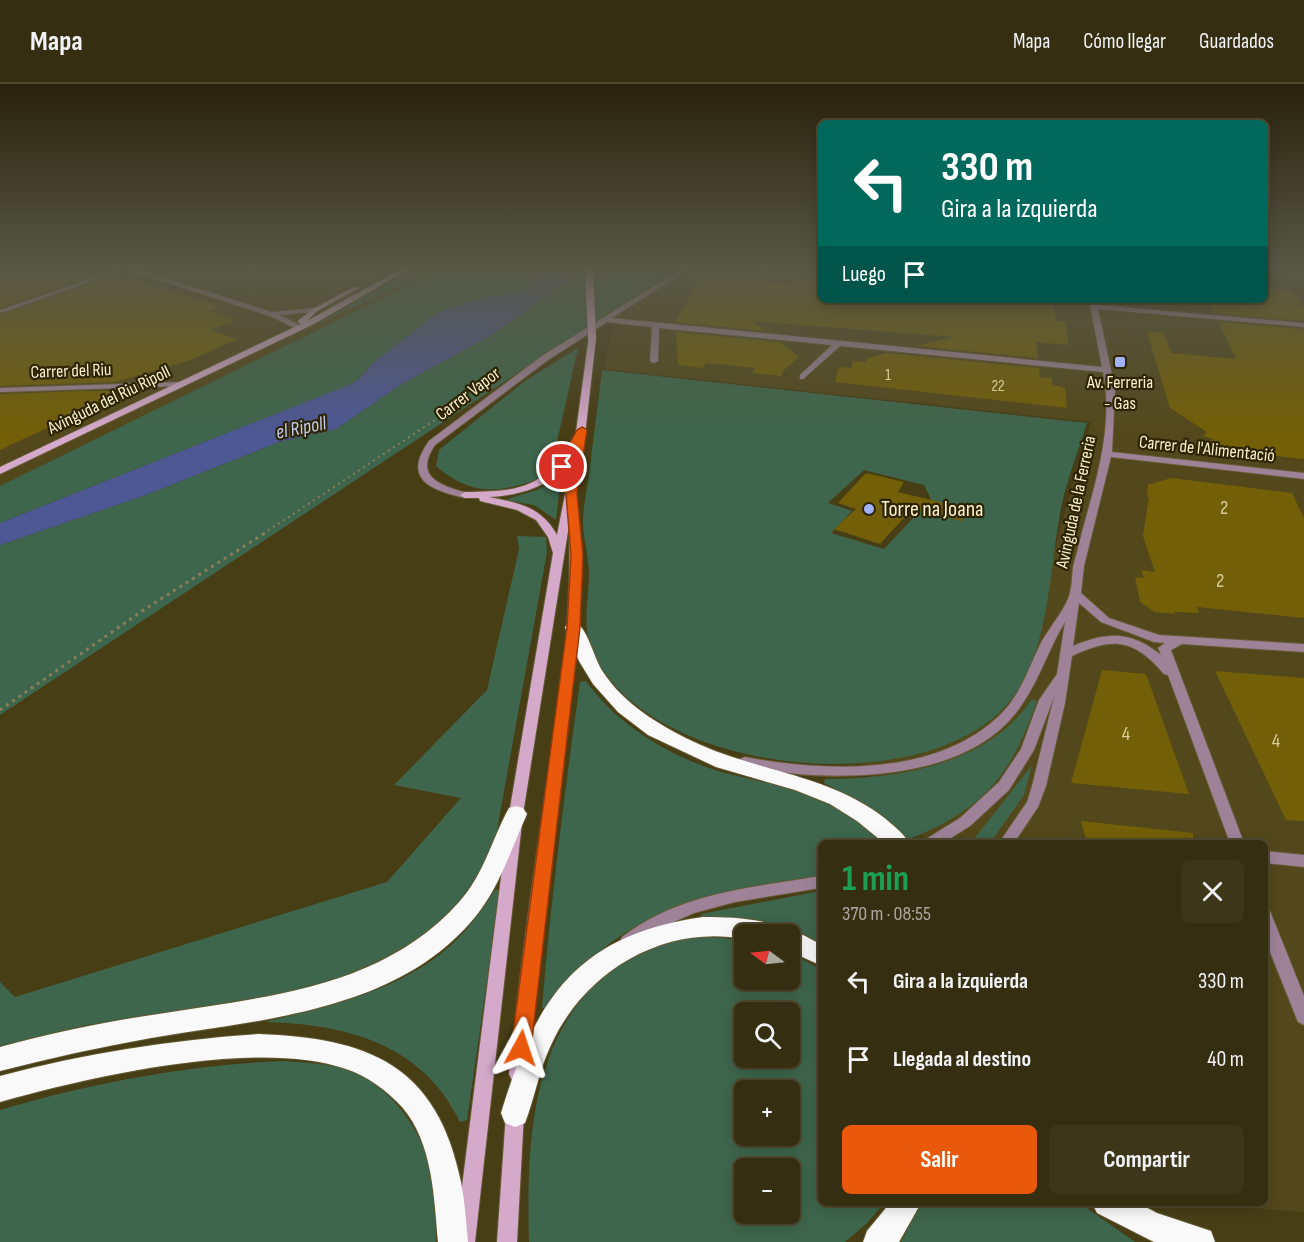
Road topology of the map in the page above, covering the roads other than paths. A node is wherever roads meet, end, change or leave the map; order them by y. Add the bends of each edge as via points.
1 (289, 323) edge
2 (301, 323) edge
3 (304, 323) edge
4 (591, 323) edge
5 (601, 323) edge
6 (636, 323) edge
7 (1097, 323) edge
8 (1284, 323) edge
9 (656, 325) junction
10 (1304, 325) edge
11 (297, 327) junction
12 (837, 344) junction
13 (654, 361) dead end
14 (1107, 370) junction
15 (802, 377) dead end
16 (179, 384) junction
17 (0, 390) edge
18 (582, 430) junction
19 (1107, 454) junction
20 (0, 471) edge
21 (1304, 476) edge
22 (571, 494) junction
23 (465, 495) junction
24 (558, 555) junction
25 (1076, 595) junction
26 (574, 627) junction
27 (1193, 641) junction
28 (1304, 648) edge
29 (1066, 654) junction
30 (1062, 676) junction
31 (1174, 679) junction
32 (673, 740) junction
33 (516, 814) junction
34 (894, 840) edge
35 (936, 840) edge
36 (1008, 840) edge
37 (1236, 840) edge
38 (1268, 857) edge
39 (1304, 861) edge
40 (818, 882) edge
41 (1268, 925) edge
42 (734, 928) edge
43 (800, 945) edge
44 (818, 954) edge
45 (608, 956) junction
46 (1304, 1017) edge
47 (0, 1059) edge
48 (0, 1089) edge
49 (515, 1113) junction
50 (904, 1206) edge
51 (1113, 1206) edge
52 (453, 1242) edge
53 (465, 1242) edge
54 (507, 1242) edge
55 (878, 1242) edge
56 (1200, 1242) edge

1 - 11 street
2 - 11 main road, Avinguda del Riu Ripoll
3 - 11 main road, Avinguda del Riu Ripoll
4 - 18 main road, bridge
5 - 23 street, Carrer Vapor via 545,358 427,450 420,463 424,476 437,486
6 - 9 street
7 - 14 street, Avinguda de la Ferreria
8 - 10 street
9 - 12 street
9 - 13 street
11 - 16 main road, Avinguda del Riu Ripoll
12 - 14 street
12 - 15 street
14 - 19 street, Avinguda de la Ferreria via 1111,398
16 - 17 street, Carrer del Riu
16 - 20 main road, Avinguda del Riu Ripoll
18 - 22 main road
18 - 23 main road via 562,467 544,481 513,492
19 - 21 street, Carrer de l'Alimentació
19 - 25 street, Avinguda de la Ferreria via 1079,566
22 - 24 main road
22 - 26 main road via 577,555
23 - 24 main road via 514,506 542,518 551,529
24 - 33 main road
25 - 27 street via 1094,613 1117,626 1158,639
25 - 29 street, Avinguda de la Ferreria
25 - 32 street via 1028,686 1003,721 947,753 884,770 813,772 750,763
26 - 32 highway via 589,666 611,696
26 - 49 main road via 527,983
27 - 28 street
27 - 31 street via 1174,642 1164,648
29 - 30 street, Avinguda de la Ferreria
29 - 31 street via 1097,640 1137,643
30 - 35 street via 1046,700 1017,768 985,805
30 - 36 street, Avinguda de la Ferreria via 1039,786 1033,803
31 - 37 street
32 - 34 highway via 724,763 829,794 867,817
33 - 47 highway via 495,864 471,905 434,943 388,972 304,1002 139,1028
33 - 53 main road
38 - 39 street
40 - 45 street via 676,913 655,922
41 - 46 street
42 - 45 highway via 682,929 634,943
43 - 44 highway
45 - 49 highway via 579,982 543,1034 529,1064
48 - 52 highway via 97,1066 184,1052 271,1045 338,1052 392,1079 419,1108 440,1151 452,1206
49 - 54 main road
50 - 55 highway
51 - 56 highway via 1151,1226

